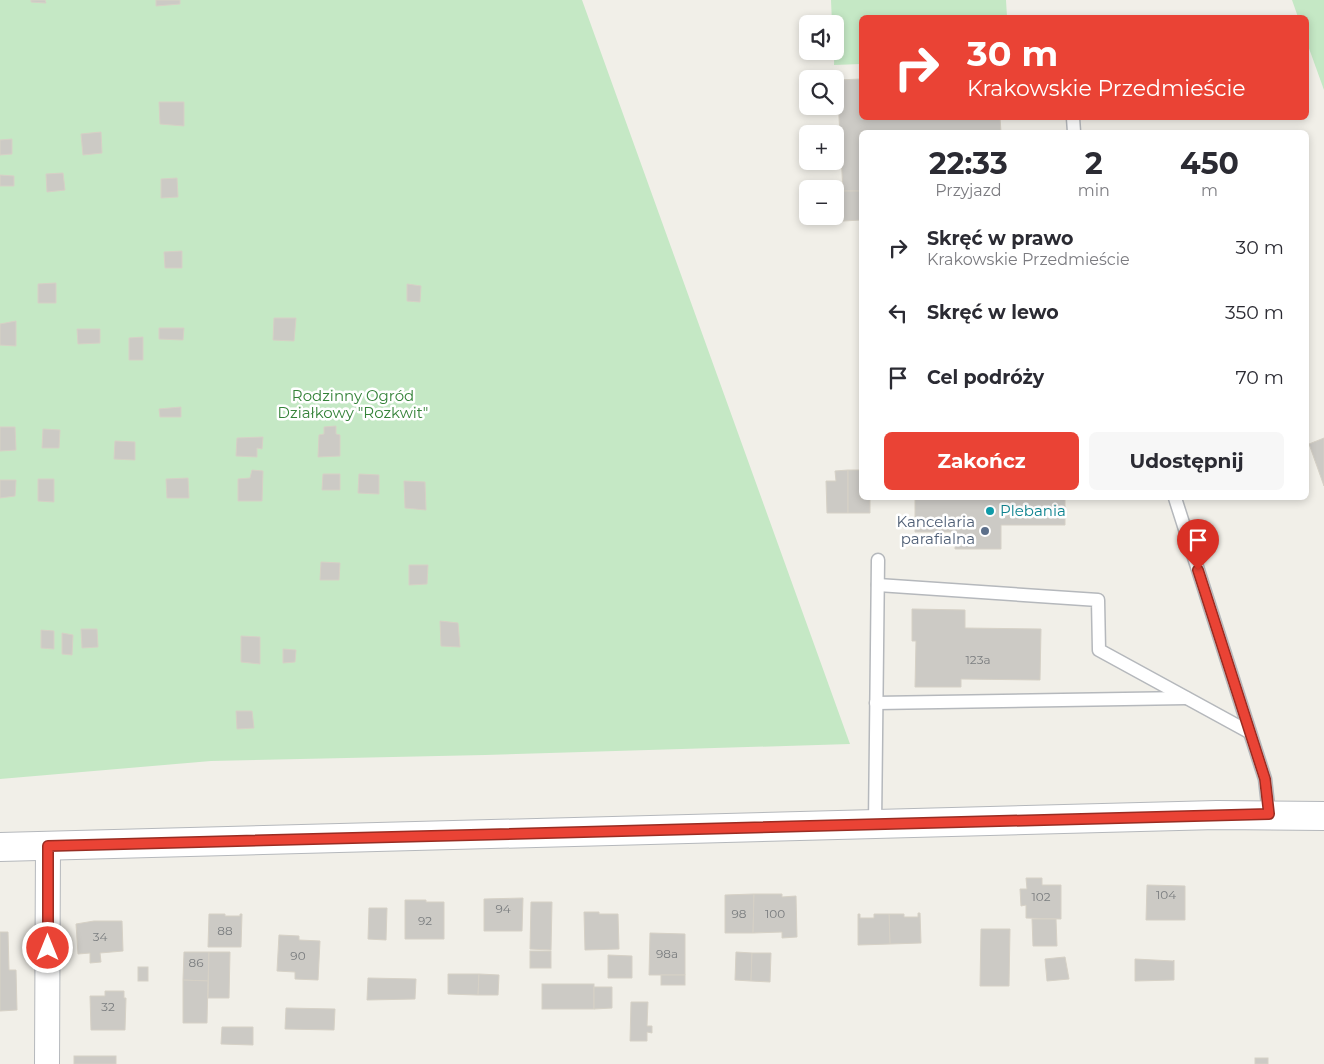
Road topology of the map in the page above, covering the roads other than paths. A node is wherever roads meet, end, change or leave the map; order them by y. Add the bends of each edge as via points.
1 (1176, 500) edge
2 (878, 560) dead end
3 (878, 585) junction
4 (1189, 698) junction
5 (876, 703) junction
6 (1249, 732) junction
7 (1269, 814) junction
8 (1324, 816) edge
9 (875, 825) junction
10 (48, 846) junction
11 (0, 847) edge
12 (47, 1064) edge

1 - 6 lane
2 - 3 lane
3 - 4 lane via 1098,600 1099,650
3 - 5 lane
4 - 5 lane
4 - 6 lane
5 - 9 lane
6 - 7 lane via 1265,779
7 - 8 street
7 - 9 street
9 - 10 street
10 - 11 street
10 - 12 street

